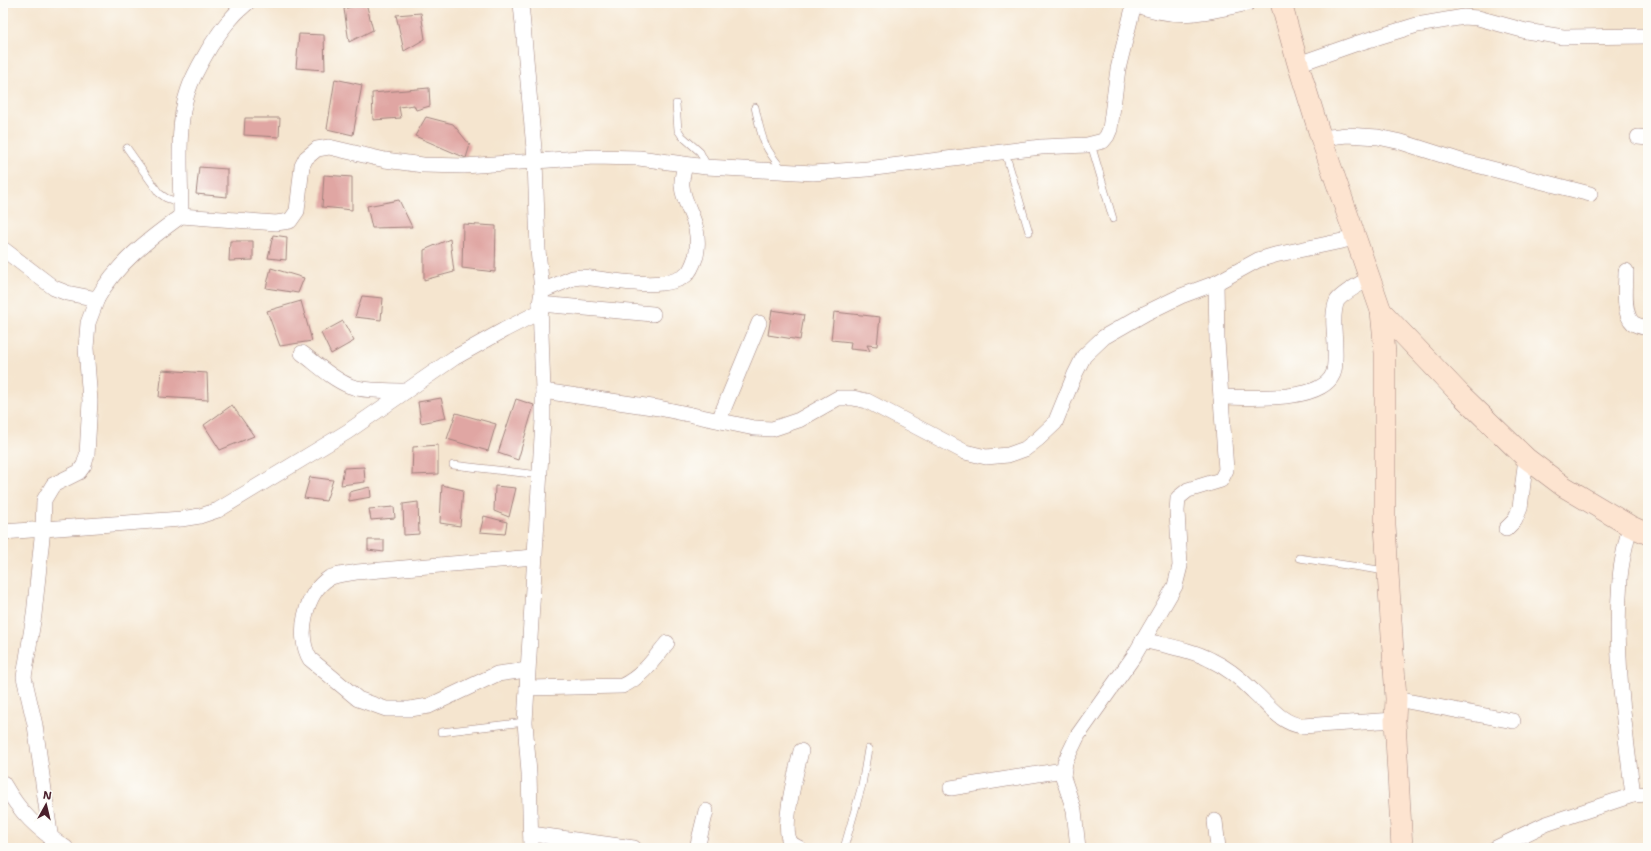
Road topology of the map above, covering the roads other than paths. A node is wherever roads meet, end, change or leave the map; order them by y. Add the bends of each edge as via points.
1 (247, 3) edge
2 (521, 3) edge
3 (1133, 3) edge
4 (1248, 3) edge
5 (1281, 3) edge
6 (1463, 10) edge
7 (1648, 36) edge
8 (1298, 64) junction
9 (676, 104) dead end
10 (756, 107) dead end
11 (1321, 138) junction
12 (1091, 144) junction
13 (127, 148) dead end
14 (1005, 152) junction
15 (535, 160) junction
16 (685, 165) junction
17 (708, 168) junction
18 (786, 172) junction
19 (1590, 194) dead end
20 (181, 209) junction
21 (1113, 219) dead end
22 (1030, 232) dead end
23 (1356, 238) junction
24 (3, 249) edge
25 (1626, 271) dead end
26 (1369, 278) junction
27 (1216, 283) junction
28 (97, 300) junction
29 (541, 302) junction
30 (1381, 311) junction
31 (653, 314) dead end
32 (759, 323) dead end
33 (1648, 328) edge
34 (302, 353) dead end
35 (406, 391) junction
36 (543, 391) junction
37 (1221, 397) junction
38 (719, 420) junction
39 (1526, 458) junction
40 (452, 465) dead end
41 (540, 475) junction
42 (43, 528) junction
43 (1506, 529) dead end
44 (1639, 530) edge
45 (3, 532) edge
46 (534, 556) junction
47 (1299, 558) dead end
48 (1388, 571) junction
49 (1143, 640) junction
50 (667, 643) dead end
51 (527, 670) junction
52 (527, 688) junction
53 (1396, 699) junction
54 (1395, 720) junction
55 (1513, 721) dead end
56 (525, 722) junction
57 (441, 732) dead end
58 (868, 749) dead end
59 (801, 751) dead end
60 (1063, 770) junction
61 (3, 783) edge
62 (951, 788) dead end
63 (1648, 794) edge
64 (1632, 795) junction
65 (706, 810) dead end
66 (1215, 821) dead end
67 (531, 841) edge
68 (51, 843) edge
69 (66, 848) edge
70 (634, 848) edge
71 (697, 848) edge
72 (799, 848) edge
73 (844, 848) edge
74 (1078, 848) edge
75 (1218, 848) edge
76 (1402, 848) edge
77 (1496, 848) edge

1 - 20 street via 234,13 222,29 196,70 187,92 180,146
2 - 15 street
3 - 4 street via 1158,12 1175,14 1201,14
3 - 12 street via 1118,69 1110,129 1103,141
5 - 8 main road
6 - 7 street via 1478,18 1526,31 1563,37
6 - 8 street
8 - 11 main road
9 - 17 lane via 678,130 700,152
10 - 18 lane via 762,140 771,156
11 - 19 street via 1364,136 1390,139 1461,161
11 - 23 main road
12 - 14 street
12 - 21 lane
13 - 20 lane via 159,193
14 - 18 street via 867,169
14 - 22 lane
15 - 16 street via 639,158
15 - 20 street via 464,166 423,165 384,160 329,147 317,149 306,158 302,166 297,211 287,222 276,223
15 - 29 street
16 - 17 street
16 - 29 street via 683,194 696,228 698,244 694,261 687,274 666,283 645,284 573,278
17 - 18 street
20 - 28 street via 141,246 106,284
23 - 26 main road
23 - 27 street via 1258,260
24 - 28 street via 54,288
25 - 33 street via 1627,314 1636,325
26 - 30 main road
26 - 37 street via 1337,301 1333,373 1325,385 1283,398
27 - 37 street
27 - 38 street via 1181,296 1104,337 1084,356 1056,422 1025,449 1008,455 986,457 965,452 867,401 853,398 838,398 799,420 772,430
28 - 42 street via 88,323 86,348 90,401 87,455 79,472 53,485 47,492 44,500
29 - 31 street
29 - 35 street via 504,330 454,358
29 - 36 street
30 - 39 main road via 1460,394
30 - 48 main road via 1385,353 1384,475
32 - 38 street
34 - 35 street via 338,380 352,386
35 - 42 street via 347,432 218,510 181,519
36 - 38 street via 659,408
36 - 41 street
37 - 49 street via 1226,470 1221,480 1188,490 1178,498 1180,566 1175,586
39 - 43 street via 1520,508 1515,520
39 - 44 main road via 1563,486
40 - 41 lane
41 - 46 street
42 - 45 street
42 - 68 street via 34,615 24,676 35,725
44 - 64 street via 1620,579 1618,638
46 - 51 street
46 - 51 street via 357,572 330,578 323,583 309,603 303,622 305,651 310,659 358,699 386,708 410,709 429,706 497,674
47 - 48 lane
48 - 53 main road
49 - 54 street via 1212,660 1254,691 1279,716 1294,725
49 - 60 street via 1078,735
50 - 52 street via 644,672 622,686
51 - 52 street
52 - 56 street
53 - 54 main road
53 - 55 street
54 - 76 main road
56 - 57 lane
56 - 67 street
58 - 73 lane via 862,785
59 - 72 street via 787,816 788,835 791,843
60 - 62 street
60 - 74 street via 1074,810
61 - 68 street via 13,800
63 - 64 street
64 - 77 street via 1546,824
65 - 71 street
66 - 75 street
67 - 70 street
68 - 69 street

